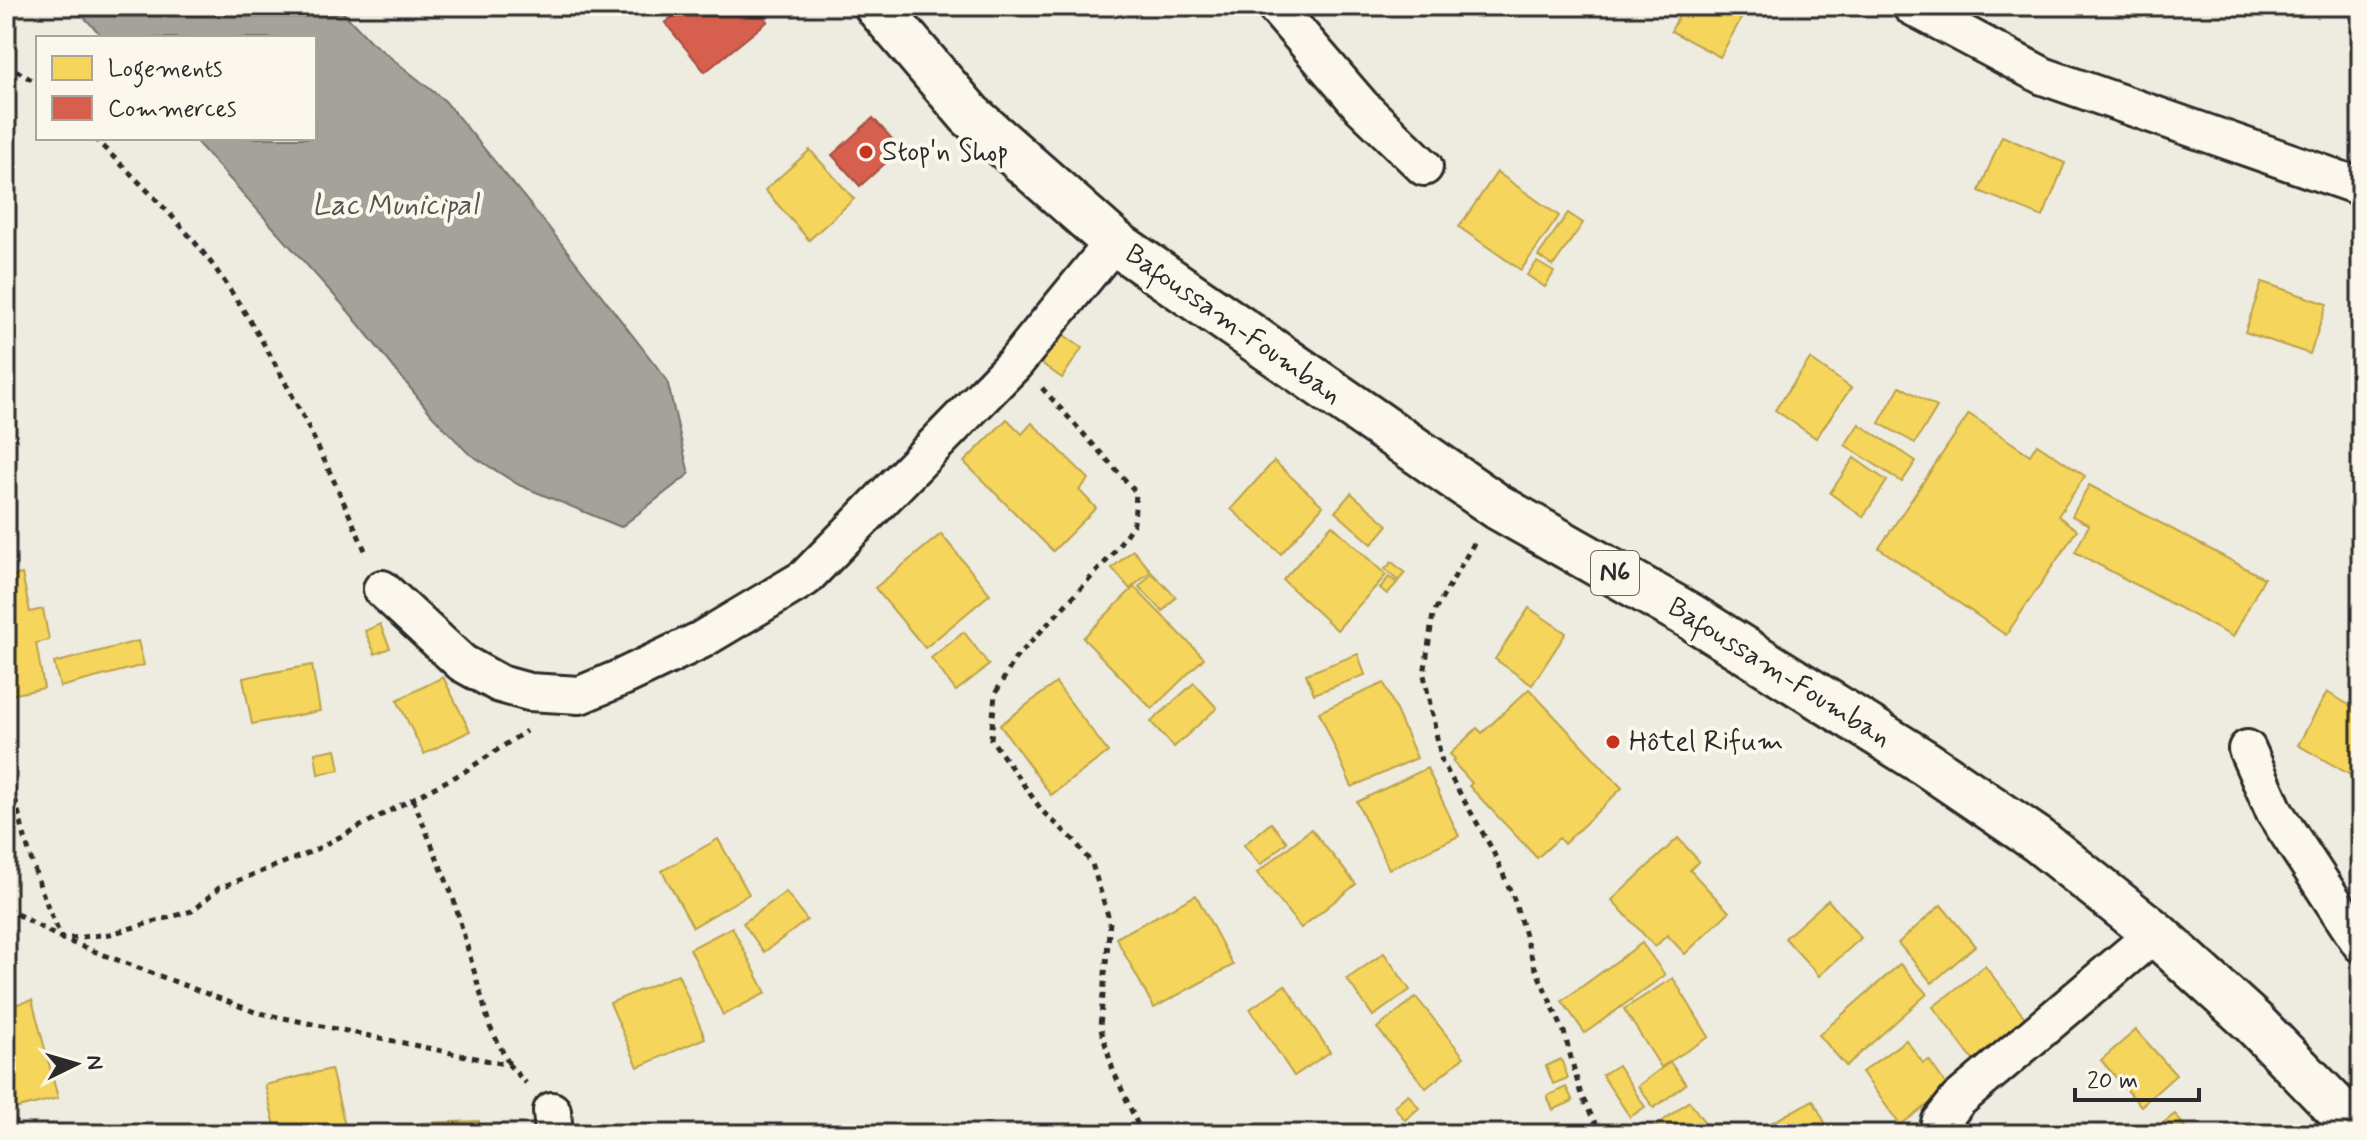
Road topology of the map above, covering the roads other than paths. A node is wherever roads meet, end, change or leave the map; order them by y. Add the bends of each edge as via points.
1 (877, 6) edge
2 (1275, 6) edge
3 (1911, 6) edge
4 (1424, 167) dead end
5 (2361, 187) edge
6 (1114, 242) junction
7 (382, 589) road end
8 (2247, 749) dead end
9 (2155, 933) junction
10 (2361, 944) edge
11 (2361, 1133) edge
12 (1938, 1134) edge

1 - 6 highway, Bafoussam-Foumban / N6 via 970,115
2 - 4 street via 1362,107
3 - 5 street via 2043,76
6 - 7 street via 1015,363 805,578 701,640 580,695 529,692 500,684 462,663
6 - 9 highway, Bafoussam-Foumban / N6 via 1498,507 1690,616 1925,763 2038,840
8 - 10 street via 2275,813
9 - 11 highway, Bafoussam-Foumban / N6 via 2253,1022
9 - 12 street via 1958,1100

